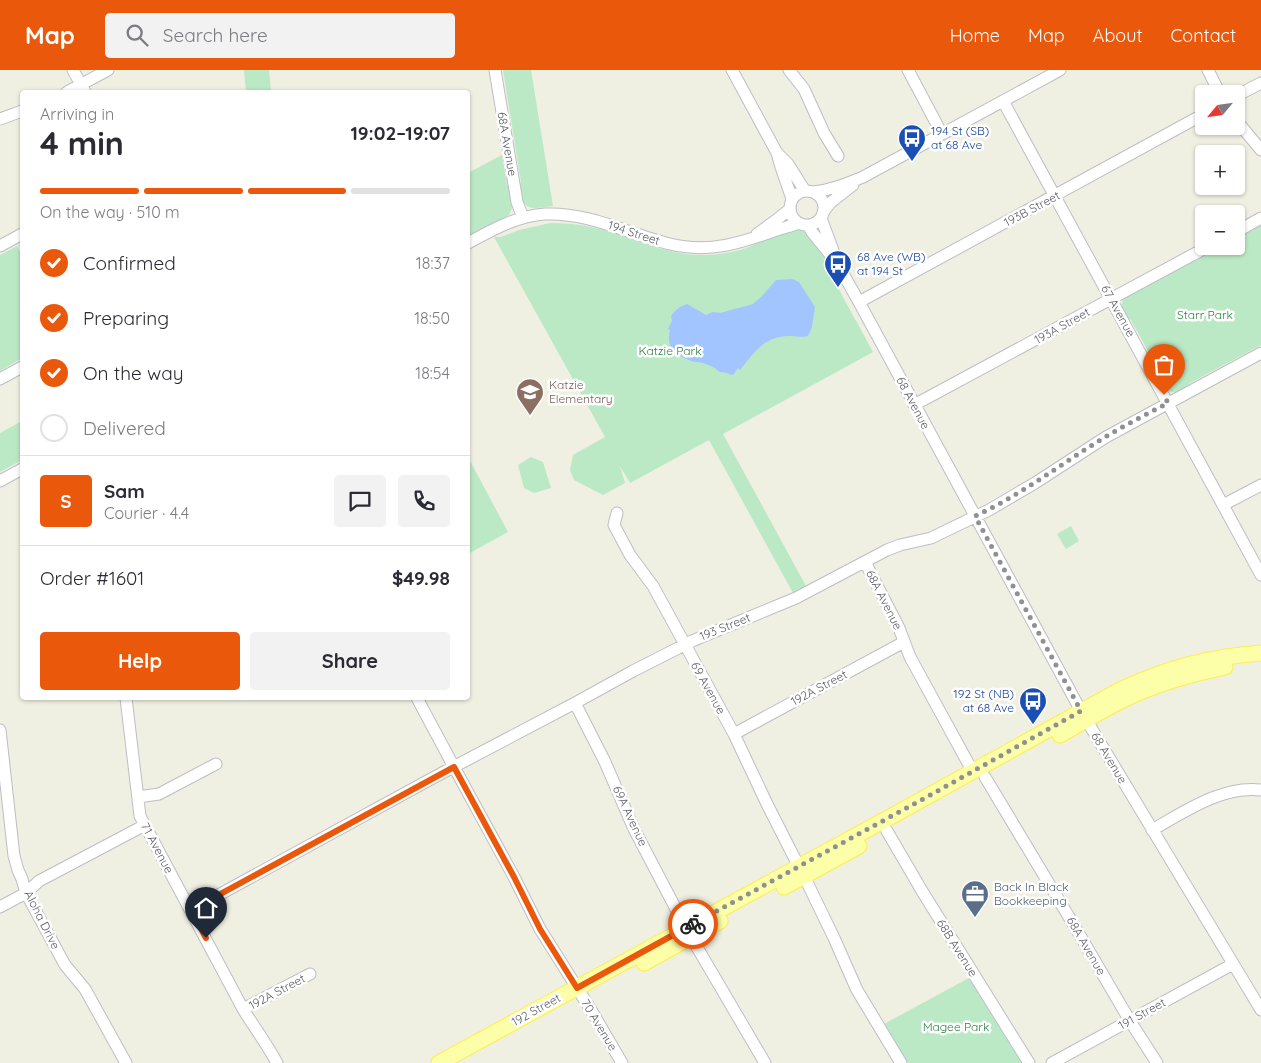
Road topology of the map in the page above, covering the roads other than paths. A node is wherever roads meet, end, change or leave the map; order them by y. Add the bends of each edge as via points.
1 (73, 70) edge
2 (108, 70) edge
3 (495, 70) edge
4 (732, 70) edge
5 (790, 70) edge
6 (908, 70) edge
7 (1208, 70) edge
8 (1056, 71) edge
9 (1261, 83) edge
10 (1216, 85) edge
11 (83, 89) edge
12 (1245, 91) edge
13 (1003, 101) junction
14 (20, 112) edge
15 (0, 119) edge
16 (1195, 119) edge
17 (1245, 131) edge
18 (942, 134) junction
19 (1261, 150) edge
20 (777, 152) junction
21 (838, 156) dead end
22 (863, 178) junction
23 (809, 192) junction
24 (1055, 196) junction
25 (791, 204) junction
26 (822, 215) junction
27 (523, 218) junction
28 (1261, 218) edge
29 (803, 224) junction
30 (1245, 227) edge
31 (20, 235) edge
32 (745, 241) junction
33 (470, 243) edge
34 (1, 244) edge
35 (1195, 254) edge
36 (837, 263) junction
37 (1111, 299) junction
38 (859, 302) junction
39 (1261, 353) edge
40 (20, 368) edge
41 (0, 379) edge
42 (1168, 403) junction
43 (914, 405) junction
44 (20, 470) edge
45 (0, 481) edge
46 (1261, 484) edge
47 (1223, 505) junction
48 (616, 513) dead end
49 (975, 516) junction
50 (865, 562) junction
51 (1261, 575) edge
52 (904, 642) junction
53 (684, 645) junction
54 (1261, 653) edge
55 (1261, 663) edge
56 (126, 700) edge
57 (418, 700) edge
58 (575, 703) junction
59 (1084, 716) junction
60 (0, 730) edge
61 (734, 734) junction
62 (1, 748) edge
63 (216, 764) dead end
64 (454, 767) junction
65 (979, 774) junction
66 (1261, 790) edge
67 (138, 797) junction
68 (890, 823) junction
69 (145, 825) junction
70 (1152, 830) junction
71 (801, 872) junction
72 (26, 893) junction
73 (0, 907) edge
74 (191, 910) junction
75 (689, 933) junction
76 (1233, 964) junction
77 (310, 974) dead end
78 (580, 992) junction
79 (244, 1009) junction
80 (1261, 1010) edge
81 (1130, 1021) junction
82 (126, 1063) edge
83 (277, 1063) edge
84 (439, 1063) edge
85 (460, 1063) edge
86 (622, 1063) edge
87 (765, 1063) edge
88 (901, 1063) edge
89 (1029, 1063) edge
90 (1052, 1063) edge
91 (1157, 1063) edge

1 - 11 street
2 - 11 street
3 - 27 street, 68A Avenue via 517,202
4 - 20 street
5 - 21 street via 804,89
6 - 18 street
7 - 10 street
8 - 13 street
9 - 12 street
13 - 18 street
13 - 24 street, 67 Avenue
14 - 15 street
16 - 24 street, 193B Street
17 - 19 street
18 - 22 street
20 - 23 street
20 - 25 street
22 - 23 street via 829,190
22 - 26 street via 830,203
23 - 25 street via 797,194
23 - 26 street via 821,199
24 - 37 street, 67 Avenue
24 - 38 street, 193B Street
25 - 29 street via 792,217
25 - 32 street, 194 Street via 775,221
26 - 29 street via 814,223
26 - 36 street, 68 Avenue
27 - 32 street, 194 Street via 545,214 579,217 669,244 696,248
27 - 33 street, 194 Street via 500,226
28 - 30 street
29 - 32 street, 194 Street
29 - 36 street, 68 Avenue
31 - 34 street
35 - 37 street, 193A Street
36 - 38 street, 68 Avenue
37 - 42 street, 67 Avenue
37 - 43 street, 193A Street
38 - 43 street, 68 Avenue
39 - 42 street, 193 Street
40 - 41 street
42 - 47 street, 67 Avenue
42 - 49 street, 193 Street
43 - 49 street, 68 Avenue
44 - 45 street
46 - 47 street
47 - 51 street, 67 Avenue
48 - 53 street, 69 Avenue via 614,524 630,555 653,586
49 - 50 street, 193 Street via 940,534 887,550
49 - 59 street, 68 Avenue
50 - 52 street, 68A Avenue
50 - 53 street, 193 Street via 796,598
52 - 61 street, 192A Street
52 - 65 street, 68A Avenue
53 - 58 street, 193 Street
53 - 61 street, 69 Avenue
54 - 59 main road via 1201,661 1156,674 1120,690
55 - 59 main road via 1183,676
56 - 67 street, 71 Avenue
57 - 64 street, 70 Avenue
58 - 64 street, 193 Street
58 - 75 street, 69A Avenue via 634,829
59 - 65 main road, 192 Street
59 - 70 street, 68 Avenue
60 - 62 street, Aloha Drive
61 - 71 street, 69 Avenue
62 - 72 street, Aloha Drive via 14,856
63 - 67 street via 159,794
64 - 74 street, 193 Street
64 - 78 street, 70 Avenue via 540,929
65 - 68 main road, 192 Street
65 - 81 street, 68A Avenue
66 - 70 street via 1236,791 1205,800
67 - 69 street, 71 Avenue via 140,816
68 - 71 main road, 192 Street
68 - 89 street, 68B Avenue via 927,899
69 - 72 street via 39,881
69 - 74 street, 71 Avenue
70 - 76 street, 68 Avenue
71 - 75 main road, 192 Street
71 - 75 main road, 192 Street via 708,928
71 - 88 street, 69 Avenue via 857,990
72 - 73 street
72 - 82 street, Aloha Drive via 65,965 85,989
74 - 79 street, 71 Avenue
75 - 78 main road, 192 Street
75 - 87 street, 69A Avenue
76 - 80 street, 68 Avenue
76 - 81 street, 191 Street
77 - 79 street, 192A Street
78 - 84 main road, 192 Street
78 - 85 main road, 192 Street
78 - 86 street, 70 Avenue
79 - 83 street, 71 Avenue
81 - 90 street, 191 Street
81 - 91 street, 68A Avenue

